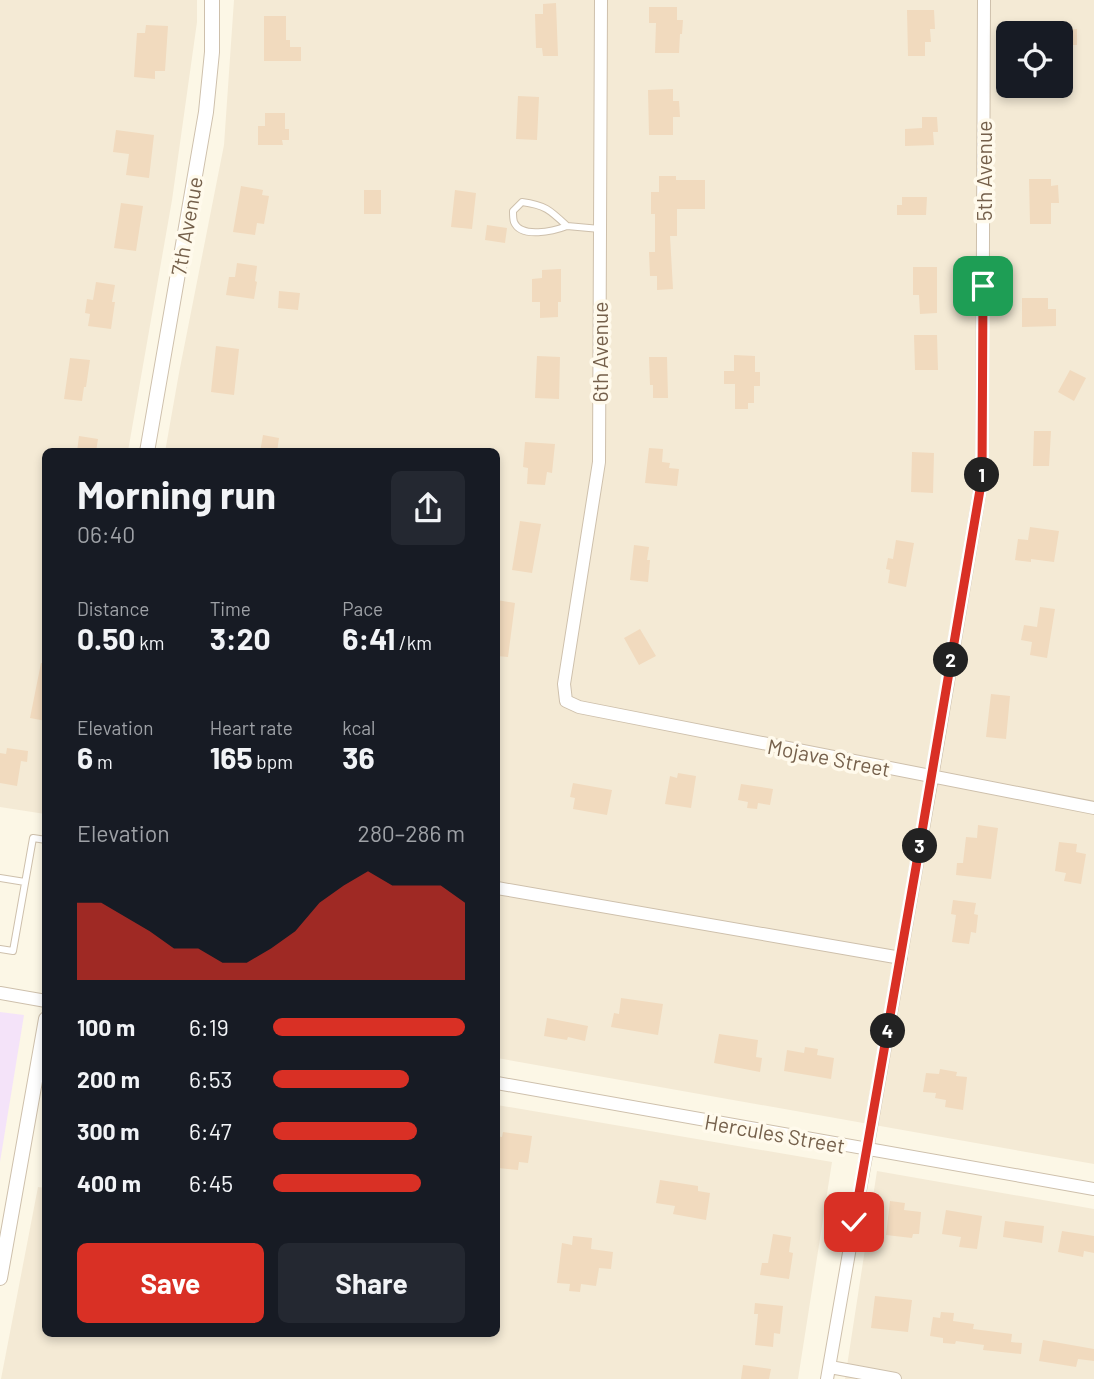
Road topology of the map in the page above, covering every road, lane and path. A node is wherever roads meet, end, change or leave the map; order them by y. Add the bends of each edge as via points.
1 (212, 0) edge
2 (601, 0) edge
3 (984, 0) edge
4 (566, 226) junction
5 (600, 229) junction
6 (148, 448) edge
7 (566, 701) joint
8 (932, 777) junction
9 (1094, 808) edge
10 (42, 839) edge
11 (0, 878) edge
12 (25, 882) junction
13 (500, 889) edge
14 (0, 949) edge
15 (901, 958) junction
16 (0, 993) edge
17 (42, 1000) edge
18 (42, 1041) edge
19 (500, 1084) edge
20 (866, 1150) junction
21 (1094, 1189) edge
22 (0, 1278) edge
23 (829, 1373) edge
24 (895, 1379) edge

1 - 6 street, 7th Avenue via 206,112
2 - 5 street, 6th Avenue
3 - 8 street, 5th Avenue via 982,478
4 - 4 lane via 540,205 522,202 513,211 520,229 551,232
4 - 5 lane
5 - 7 street, 6th Avenue via 599,462 564,684
7 - 8 street, Mojave Street
8 - 9 street, Mojave Street
8 - 15 street, 5th Avenue
10 - 12 lane via 33,838
11 - 12 lane
12 - 14 lane via 13,951
13 - 15 street
15 - 20 street, 5th Avenue
16 - 17 street
18 - 22 street
19 - 20 street, Hercules Street
20 - 21 street, Hercules Street
20 - 23 street, 5th Avenue
23 - 24 street

